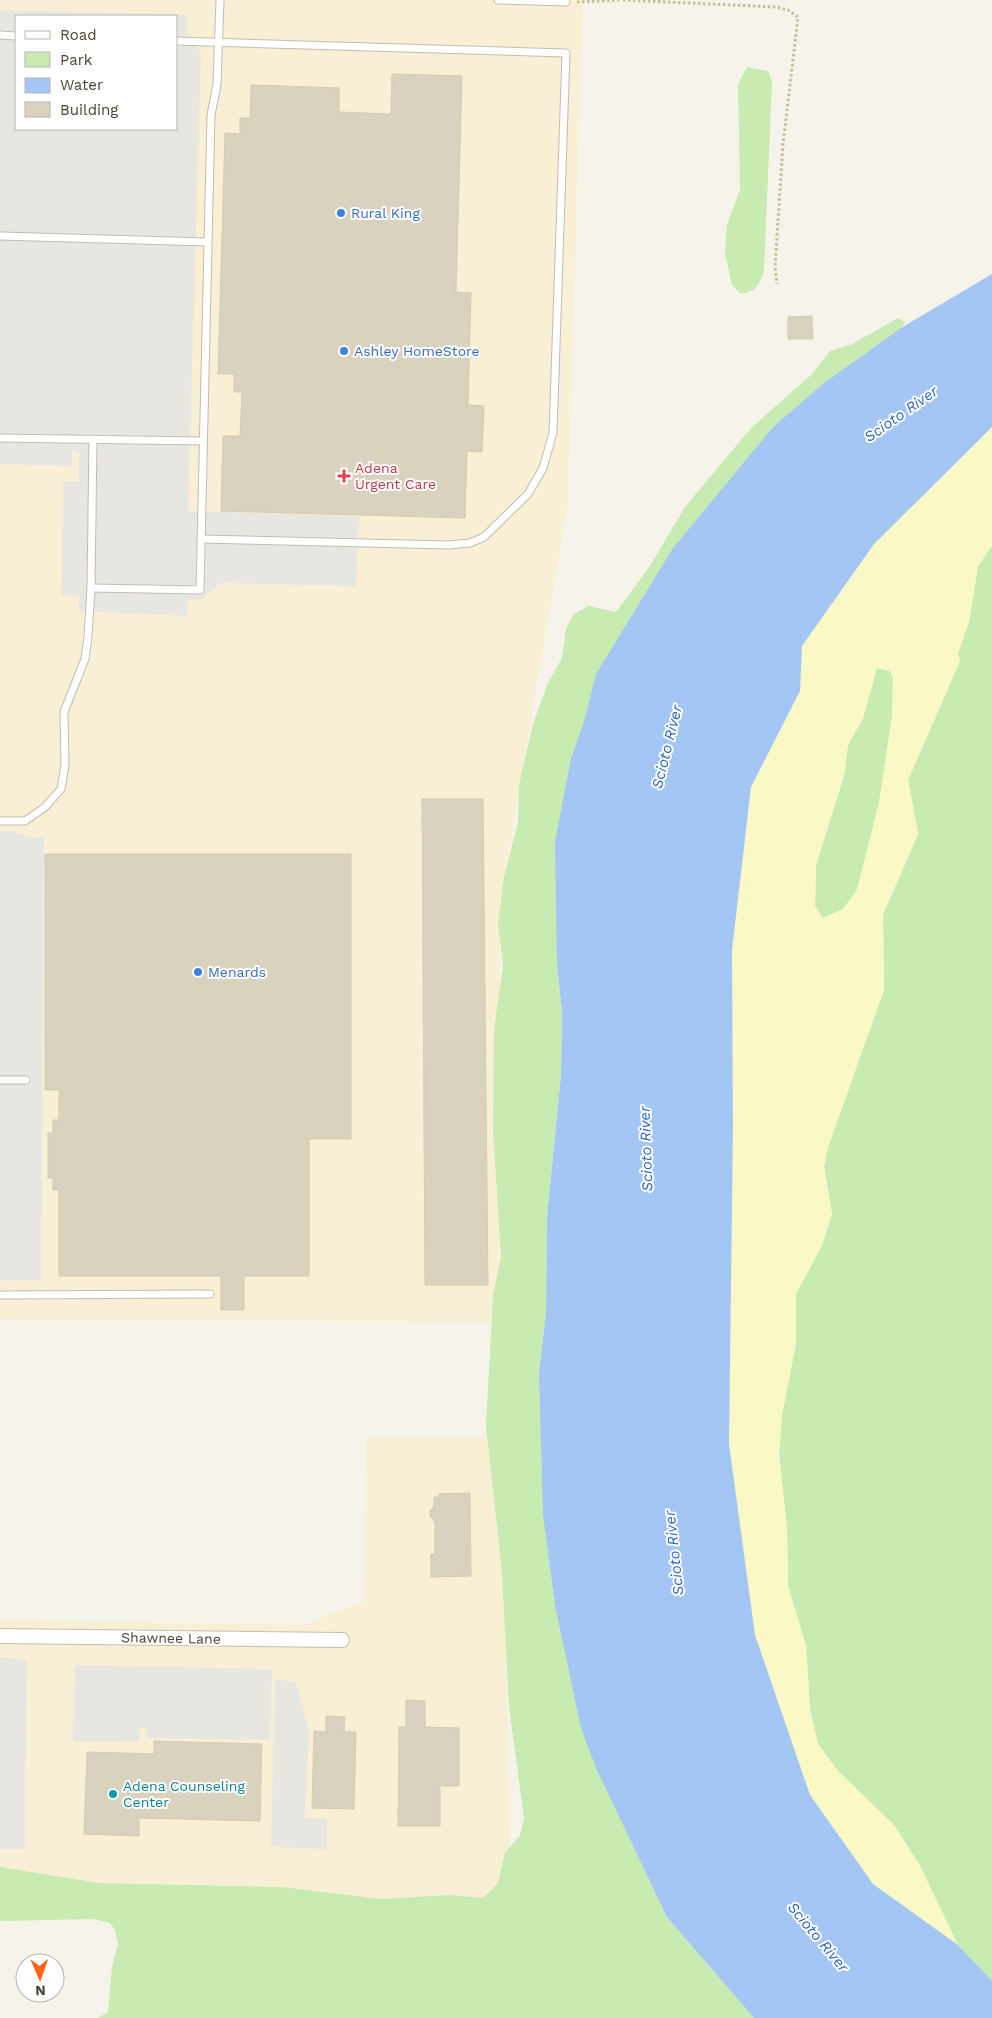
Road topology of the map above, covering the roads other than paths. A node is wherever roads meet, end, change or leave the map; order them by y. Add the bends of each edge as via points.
1 (220, 0) edge
2 (498, 0) edge
3 (566, 2) road end
4 (0, 35) edge
5 (15, 36) edge
6 (178, 41) edge
7 (218, 42) junction
8 (0, 236) edge
9 (208, 242) junction
10 (0, 438) edge
11 (93, 438) junction
12 (203, 441) junction
13 (201, 539) junction
14 (91, 588) junction
15 (0, 821) edge
16 (0, 1080) edge
17 (26, 1080) dead end
18 (210, 1294) dead end
19 (0, 1295) edge
20 (0, 1636) edge
21 (342, 1640) dead end

1 - 7 lane
2 - 3 lane
4 - 5 lane
6 - 7 lane
7 - 9 lane via 217,85 211,114
7 - 13 lane via 566,53 554,414 553,433 542,468 528,494 484,537 470,543
8 - 9 lane
9 - 12 lane
10 - 11 lane
11 - 12 lane
11 - 14 lane
12 - 13 lane
13 - 14 lane via 200,590
14 - 15 lane via 85,660 64,712 62,789 25,821
16 - 17 lane
18 - 19 lane
20 - 21 street, Shawnee Lane

